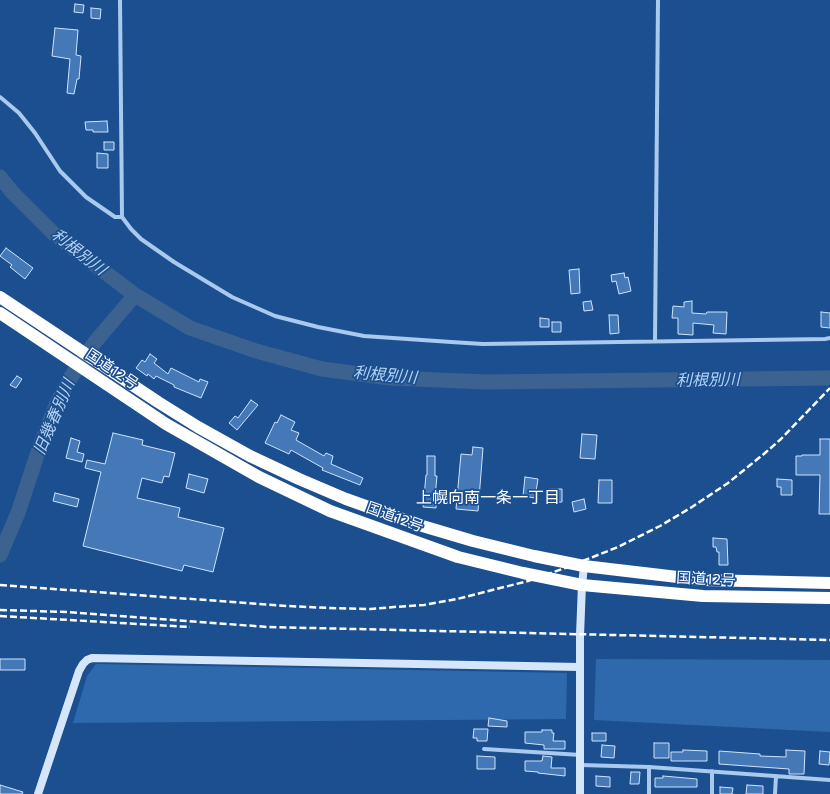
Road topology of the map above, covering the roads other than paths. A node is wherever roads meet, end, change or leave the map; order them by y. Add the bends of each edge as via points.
1 (120, 0) edge
2 (658, 0) edge
3 (0, 97) edge
4 (122, 217) junction
5 (0, 297) edge
6 (0, 313) edge
7 (830, 338) edge
8 (655, 341) junction
9 (584, 566) junction
10 (830, 582) edge
11 (582, 585) junction
12 (830, 598) edge
13 (580, 667) junction
14 (484, 749) dead end
15 (581, 755) junction
16 (580, 765) junction
17 (649, 767) junction
18 (712, 771) junction
19 (776, 776) junction
20 (830, 780) edge
21 (38, 794) edge
22 (580, 794) edge
23 (649, 794) edge
24 (712, 794) edge
25 (775, 794) edge

1 - 4 street
2 - 8 street
3 - 4 street via 19,113 60,171 86,197 115,217
4 - 8 street via 141,239 232,297 275,316 318,327 364,336 483,344
5 - 9 highway, 国道12号 via 198,427 250,456 326,490 419,525 473,541
6 - 11 highway, 国道12号 via 166,424 259,477 330,511 458,557
7 - 8 street
9 - 10 highway, 国道12号 via 703,580
9 - 11 street
11 - 12 highway, 国道12号 via 703,596
11 - 13 street
13 - 15 street
13 - 21 street via 92,658 83,664 79,671
14 - 15 street
15 - 16 street
16 - 17 street
16 - 22 street
17 - 18 street
17 - 23 street
18 - 19 street
18 - 24 street
19 - 20 street
19 - 25 street

